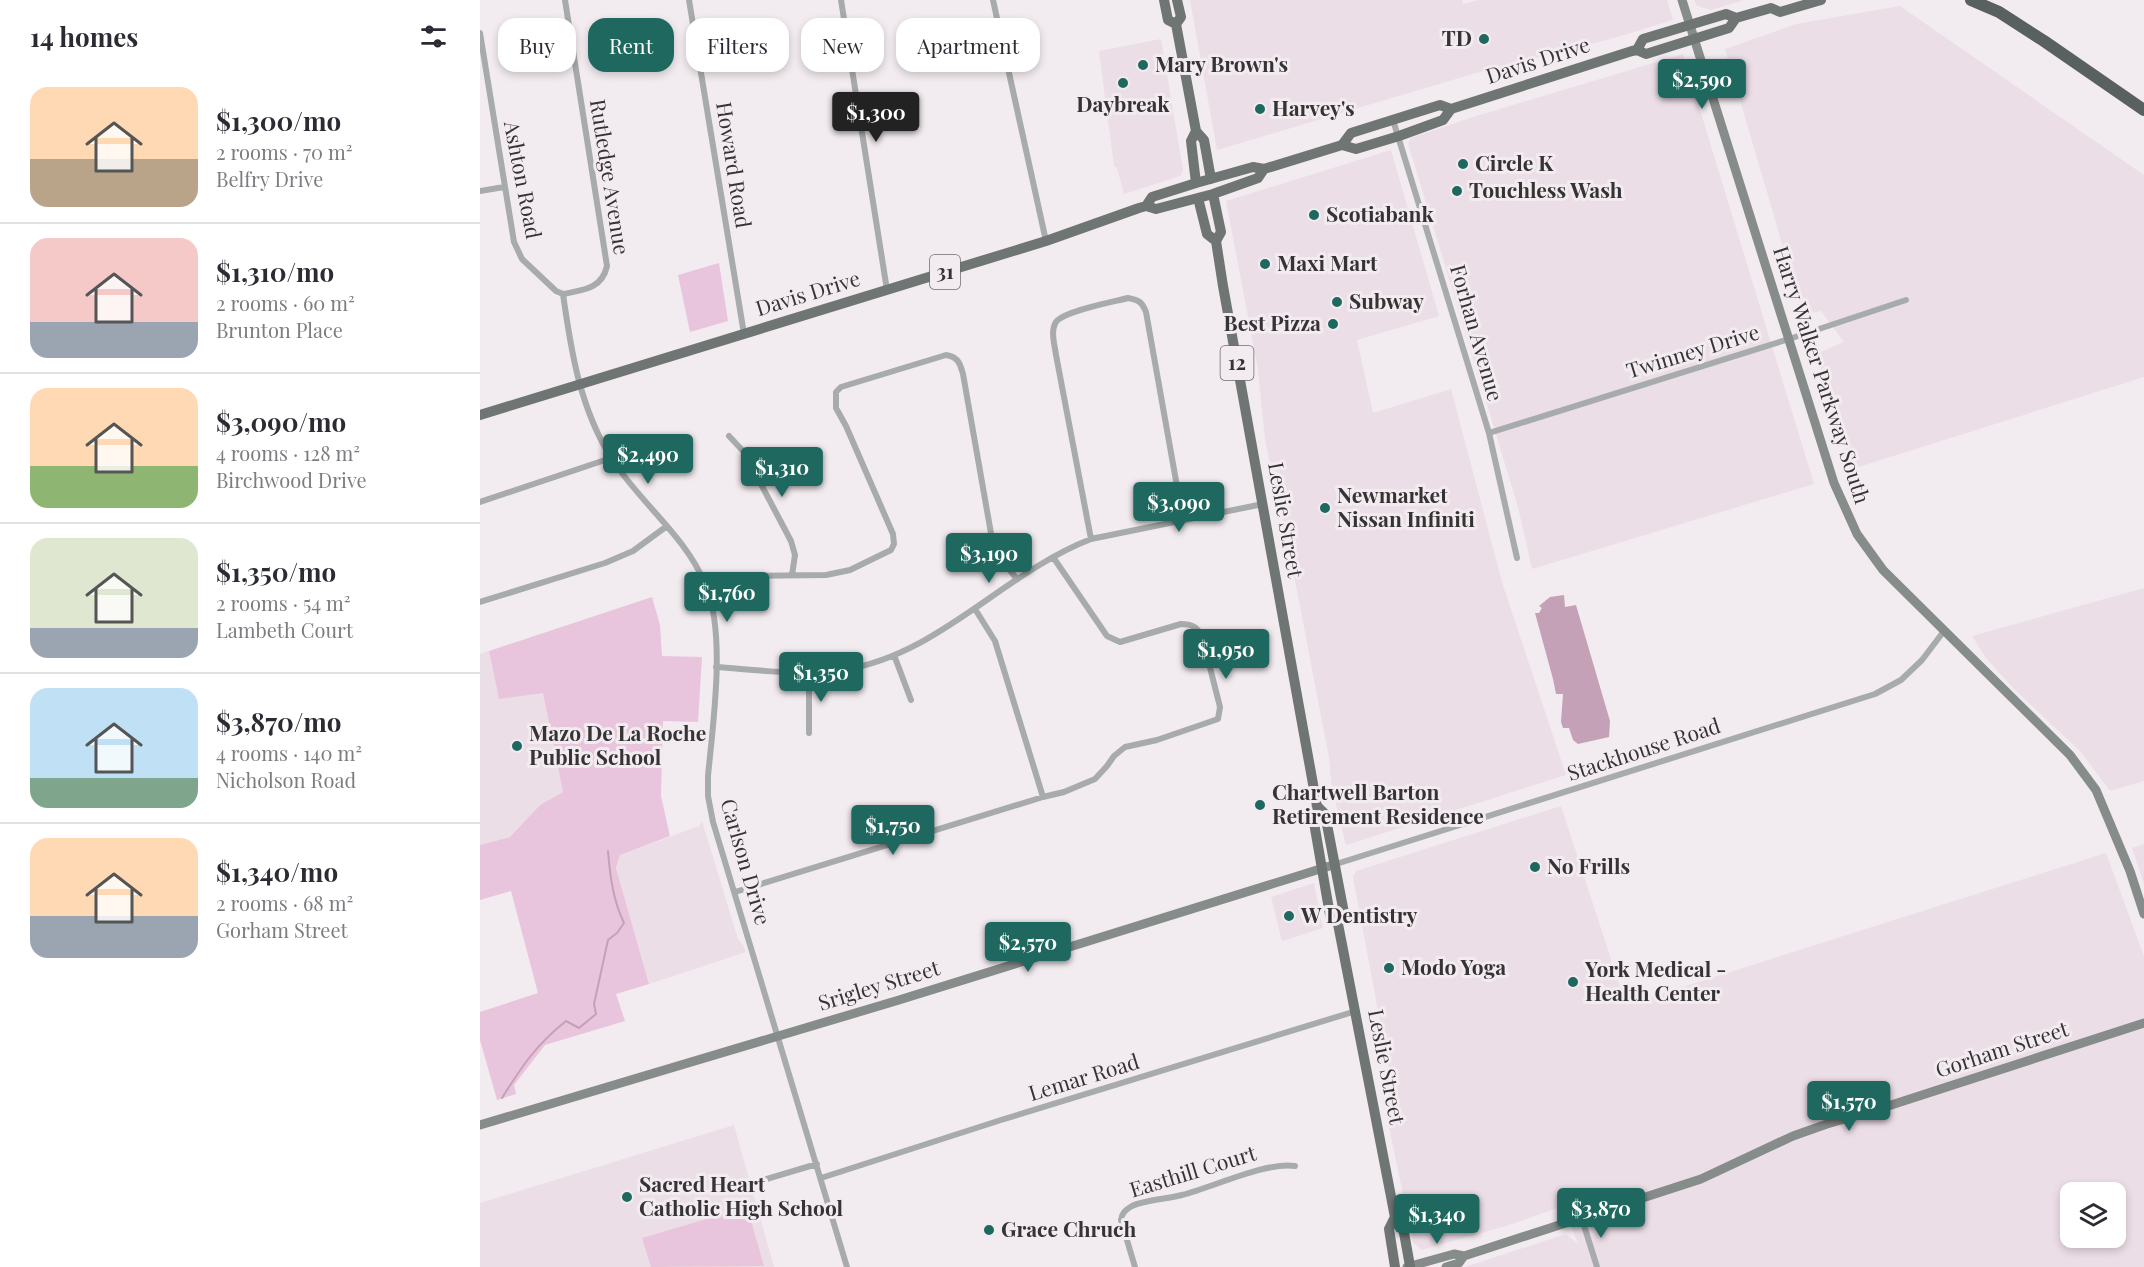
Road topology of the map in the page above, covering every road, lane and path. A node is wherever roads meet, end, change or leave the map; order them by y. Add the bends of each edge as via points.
1 (566, 0) edge
2 (689, 0) edge
3 (841, 0) edge
4 (993, 0) edge
5 (1164, 0) edge
6 (1178, 0) edge
7 (1682, 0) edge
8 (1821, 0) edge
9 (1971, 0) edge
10 (1774, 4) edge
11 (1736, 18) junction
12 (1176, 24) junction
13 (1689, 25) junction
14 (480, 33) edge
15 (1693, 39) junction
16 (1637, 50) junction
17 (1451, 110) junction
18 (2144, 110) edge
19 (1393, 120) junction
20 (1196, 131) junction
21 (1399, 136) junction
22 (1342, 145) junction
23 (1263, 169) junction
24 (1211, 179) junction
25 (1196, 183) junction
26 (504, 187) junction
27 (480, 191) edge
28 (1213, 194) junction
29 (1198, 198) junction
30 (1146, 206) junction
31 (1046, 240) junction
32 (1216, 241) junction
33 (887, 290) junction
34 (563, 294) junction
35 (1906, 300) dead end
36 (744, 335) junction
37 (1789, 339) junction
38 (580, 384) junction
39 (480, 416) edge
40 (1489, 433) junction
41 (729, 436) dead end
42 (611, 458) junction
43 (480, 502) edge
44 (1263, 504) junction
45 (1183, 520) junction
46 (667, 526) junction
47 (1091, 539) junction
48 (1053, 557) junction
49 (1517, 558) dead end
50 (792, 575) junction
51 (1017, 579) junction
52 (705, 585) junction
53 (480, 602) edge
54 (975, 609) junction
55 (1944, 631) junction
56 (894, 656) junction
57 (716, 667) junction
58 (809, 672) junction
59 (911, 700) dead end
60 (809, 733) dead end
61 (1043, 797) junction
62 (1317, 806) junction
63 (1333, 865) junction
64 (1322, 868) junction
65 (735, 892) junction
66 (2144, 914) edge
67 (1338, 924) junction
68 (1356, 1011) junction
69 (2144, 1023) edge
70 (778, 1035) junction
71 (480, 1125) edge
72 (817, 1164) junction
73 (1295, 1166) dead end
74 (821, 1178) junction
75 (753, 1183) dead end
76 (1395, 1217) junction
77 (1582, 1219) junction
78 (1464, 1256) junction
79 (847, 1267) edge
80 (1135, 1267) edge
81 (1395, 1267) edge
82 (1409, 1267) edge
83 (1446, 1267) edge
84 (1597, 1267) edge

1 - 34 street, Rutledge Avenue via 607,266 599,283
2 - 36 street, Howard Road
3 - 33 street
4 - 31 street
5 - 12 main road, Leslie Street / 12 via 1168,20
6 - 12 main road, Leslie Street / 12 via 1181,16
7 - 13 street, Harry Walker Parkway South
8 - 10 main road, Davis Drive / 31 via 1780,12
9 - 18 highway via 1999,12
10 - 11 main road, Davis Drive / 31
11 - 13 main road, Davis Drive / 31 via 1726,14
11 - 15 main road, Davis Drive / 31 via 1729,28
12 - 20 main road, Leslie Street / 12
13 - 15 street, Harry Walker Parkway South
13 - 16 main road, Davis Drive / 31 via 1643,39
14 - 26 street, Ashton Road
15 - 16 main road, Davis Drive / 31 via 1646,54
15 - 37 street, Harry Walker Parkway South
16 - 17 main road, Davis Drive / 31
17 - 19 main road, Davis Drive / 31 via 1440,105
17 - 21 main road, Davis Drive / 31 via 1443,120
19 - 21 street, Forhan Avenue
19 - 22 main road, Davis Drive / 31 via 1351,133
20 - 24 main road, Leslie Street / 12 via 1204,140
20 - 25 main road, Leslie Street / 12 via 1191,141
21 - 22 main road, Davis Drive / 31 via 1356,149
21 - 40 street, Forhan Avenue
22 - 23 main road, Davis Drive / 31
23 - 24 main road, Davis Drive / 31 via 1252,167
23 - 28 main road, Davis Drive / 31 via 1258,178
24 - 25 main road, Davis Drive / 31
24 - 28 street, Leslie Street / 12
25 - 29 street, Leslie Street / 12
25 - 30 main road, Davis Drive / 31 via 1152,197
26 - 27 street
26 - 34 street, Ashton Road via 514,242 522,259
28 - 29 main road, Davis Drive / 31
28 - 32 main road, Leslie Street / 12 via 1221,232
29 - 30 main road, Davis Drive / 31 via 1156,209
29 - 32 main road, Leslie Street / 12 via 1207,234
30 - 31 main road, Davis Drive / 31
31 - 33 main road, Davis Drive / 31
32 - 44 main road, Leslie Street / 12
33 - 36 main road, Davis Drive / 31
34 - 38 street
35 - 37 street, Twinney Drive
36 - 38 main road, Davis Drive / 31
37 - 40 street, Twinney Drive
37 - 55 street, Harry Walker Parkway South via 1834,483 1857,534 1883,570
38 - 39 main road, Davis Drive / 31
38 - 42 street, Carlson Drive via 593,424
40 - 49 street, Forhan Avenue
41 - 50 street via 744,452 791,541 795,555
42 - 43 street
42 - 46 street, Carlson Drive
44 - 45 street
44 - 62 main road, Leslie Street / 12
45 - 47 street
45 - 47 street via 1146,312 1143,303 1128,298 1068,315 1057,321 1053,330
46 - 52 street, Carlson Drive
46 - 53 street via 633,551 605,563
47 - 48 street
48 - 51 street
48 - 61 street via 1112,640 1120,642 1181,624 1198,630 1220,713 1218,719 1208,723 1125,747 1095,779
50 - 51 street via 850,570 885,554 894,544 893,534 836,408 836,392 841,387 946,355 960,362 992,539
50 - 52 street via 751,576
51 - 54 street
52 - 57 street, Carlson Drive via 717,633
54 - 56 street
54 - 61 street via 995,641
55 - 63 street, Stackhouse Road via 1901,680 1875,694
55 - 66 street, Harry Walker Parkway South via 2070,755 2096,790
56 - 58 street via 843,670
56 - 59 street
57 - 58 street
57 - 65 street, Carlson Drive via 708,796
58 - 60 street
61 - 65 street
62 - 63 main road, Leslie Street / 12 via 1324,814
62 - 64 main road, Leslie Street / 12 via 1313,817
63 - 64 street, Srigley Street
63 - 67 main road, Leslie Street / 12 via 1344,913
64 - 67 main road, Leslie Street / 12 via 1330,915
64 - 70 street, Srigley Street
65 - 70 street, Carlson Drive
67 - 68 main road, Leslie Street / 12
68 - 74 street, Lemar Road
68 - 76 main road, Leslie Street / 12
69 - 77 street, Gorham Street via 1827,1124 1701,1179
70 - 71 street, Srigley Street
70 - 72 street, Carlson Drive
72 - 74 street, Carlson Drive
72 - 75 street
73 - 80 street, Easthill Court via 1270,1167 1125,1210 1121,1220
74 - 79 street, Carlson Drive
76 - 81 main road, Leslie Street / 12 via 1389,1229
76 - 82 main road, Leslie Street / 12 via 1403,1227
77 - 78 street, Gorham Street
77 - 84 street
78 - 82 street, Gorham Street via 1454,1254
78 - 83 street, Gorham Street via 1459,1263

